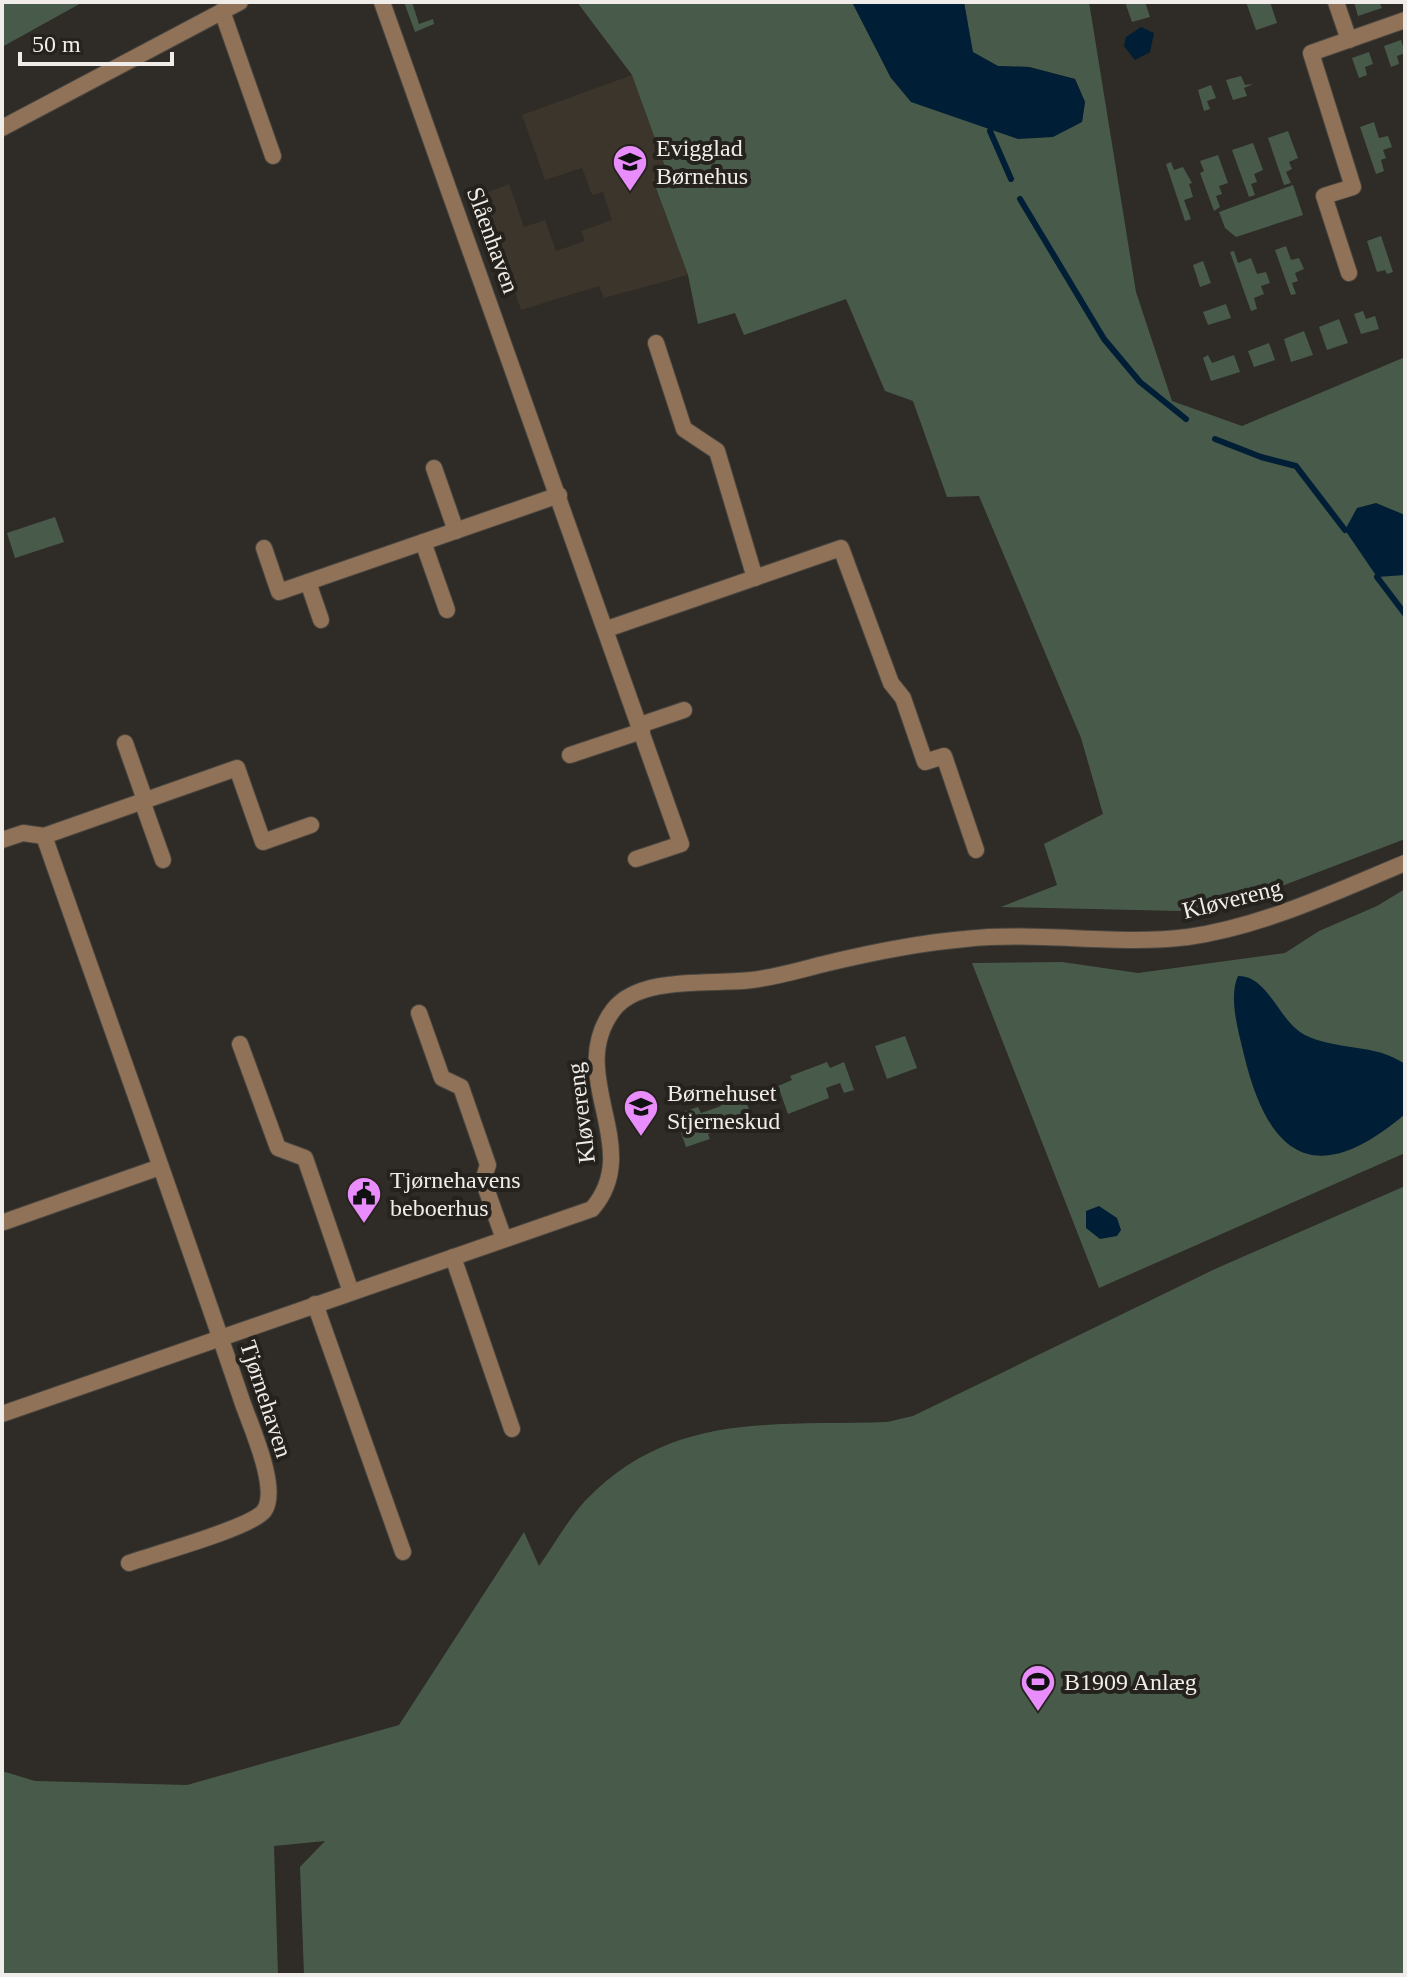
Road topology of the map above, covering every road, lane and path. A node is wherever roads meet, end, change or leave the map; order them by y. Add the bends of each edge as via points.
1 (240, 2) edge
2 (382, 2) edge
3 (1336, 2) edge
4 (222, 11) junction
5 (1405, 20) edge
6 (1349, 40) junction
7 (2, 128) edge
8 (273, 156) dead end
9 (1349, 273) dead end
10 (656, 343) dead end
11 (434, 468) dead end
12 (559, 495) junction
13 (456, 531) junction
14 (423, 542) junction
15 (264, 548) dead end
16 (755, 578) junction
17 (308, 582) junction
18 (447, 610) dead end
19 (321, 620) dead end
20 (607, 629) junction
21 (684, 710) dead end
22 (641, 728) junction
23 (125, 743) dead end
24 (570, 755) dead end
25 (143, 801) junction
26 (311, 825) dead end
27 (44, 836) junction
28 (2, 840) edge
29 (976, 850) dead end
30 (636, 859) dead end
31 (163, 860) dead end
32 (1405, 863) edge
33 (419, 1013) dead end
34 (240, 1044) dead end
35 (160, 1167) junction
36 (4, 1222) dead end
37 (504, 1239) junction
38 (453, 1257) junction
39 (351, 1292) junction
40 (315, 1304) junction
41 (221, 1337) junction
42 (2, 1414) edge
43 (512, 1429) dead end
44 (403, 1552) dead end
45 (129, 1563) dead end

1 - 4 street
2 - 12 street, Slåenhaven
3 - 6 street
4 - 7 street
4 - 8 street
5 - 6 street
6 - 9 street via 1311,53 1353,187 1324,196
10 - 16 street via 684,429 717,451
11 - 13 street
12 - 13 street
12 - 20 street, Slåenhaven
13 - 14 street
14 - 17 street
14 - 18 street
15 - 17 street via 279,592
16 - 20 street
16 - 29 street via 841,548 925,762 944,756
17 - 19 street
20 - 22 street, Slåenhaven
21 - 22 street
22 - 24 street
22 - 30 street, Slåenhaven via 681,844
23 - 25 street
25 - 26 street via 237,768 263,842
25 - 27 street
25 - 31 street
27 - 28 street via 23,833
27 - 35 street, Tjørnehaven
32 - 37 street, Kløvereng via 1293,909 1186,937 967,938 898,946 755,980 666,983 630,996 615,1007 597,1051 597,1084 612,1154 612,1177 602,1198 592,1209
33 - 37 street via 442,1078 461,1087 488,1165 483,1180
34 - 39 street via 278,1148 305,1158
35 - 36 street
35 - 41 street, Tjørnehaven
37 - 38 street, Kløvereng
38 - 39 street, Kløvereng
38 - 43 street
39 - 40 street, Kløvereng
40 - 41 street, Kløvereng
40 - 44 street
41 - 42 street, Kløvereng
41 - 45 street, Tjørnehaven via 265,1469 270,1494 264,1511 241,1525

